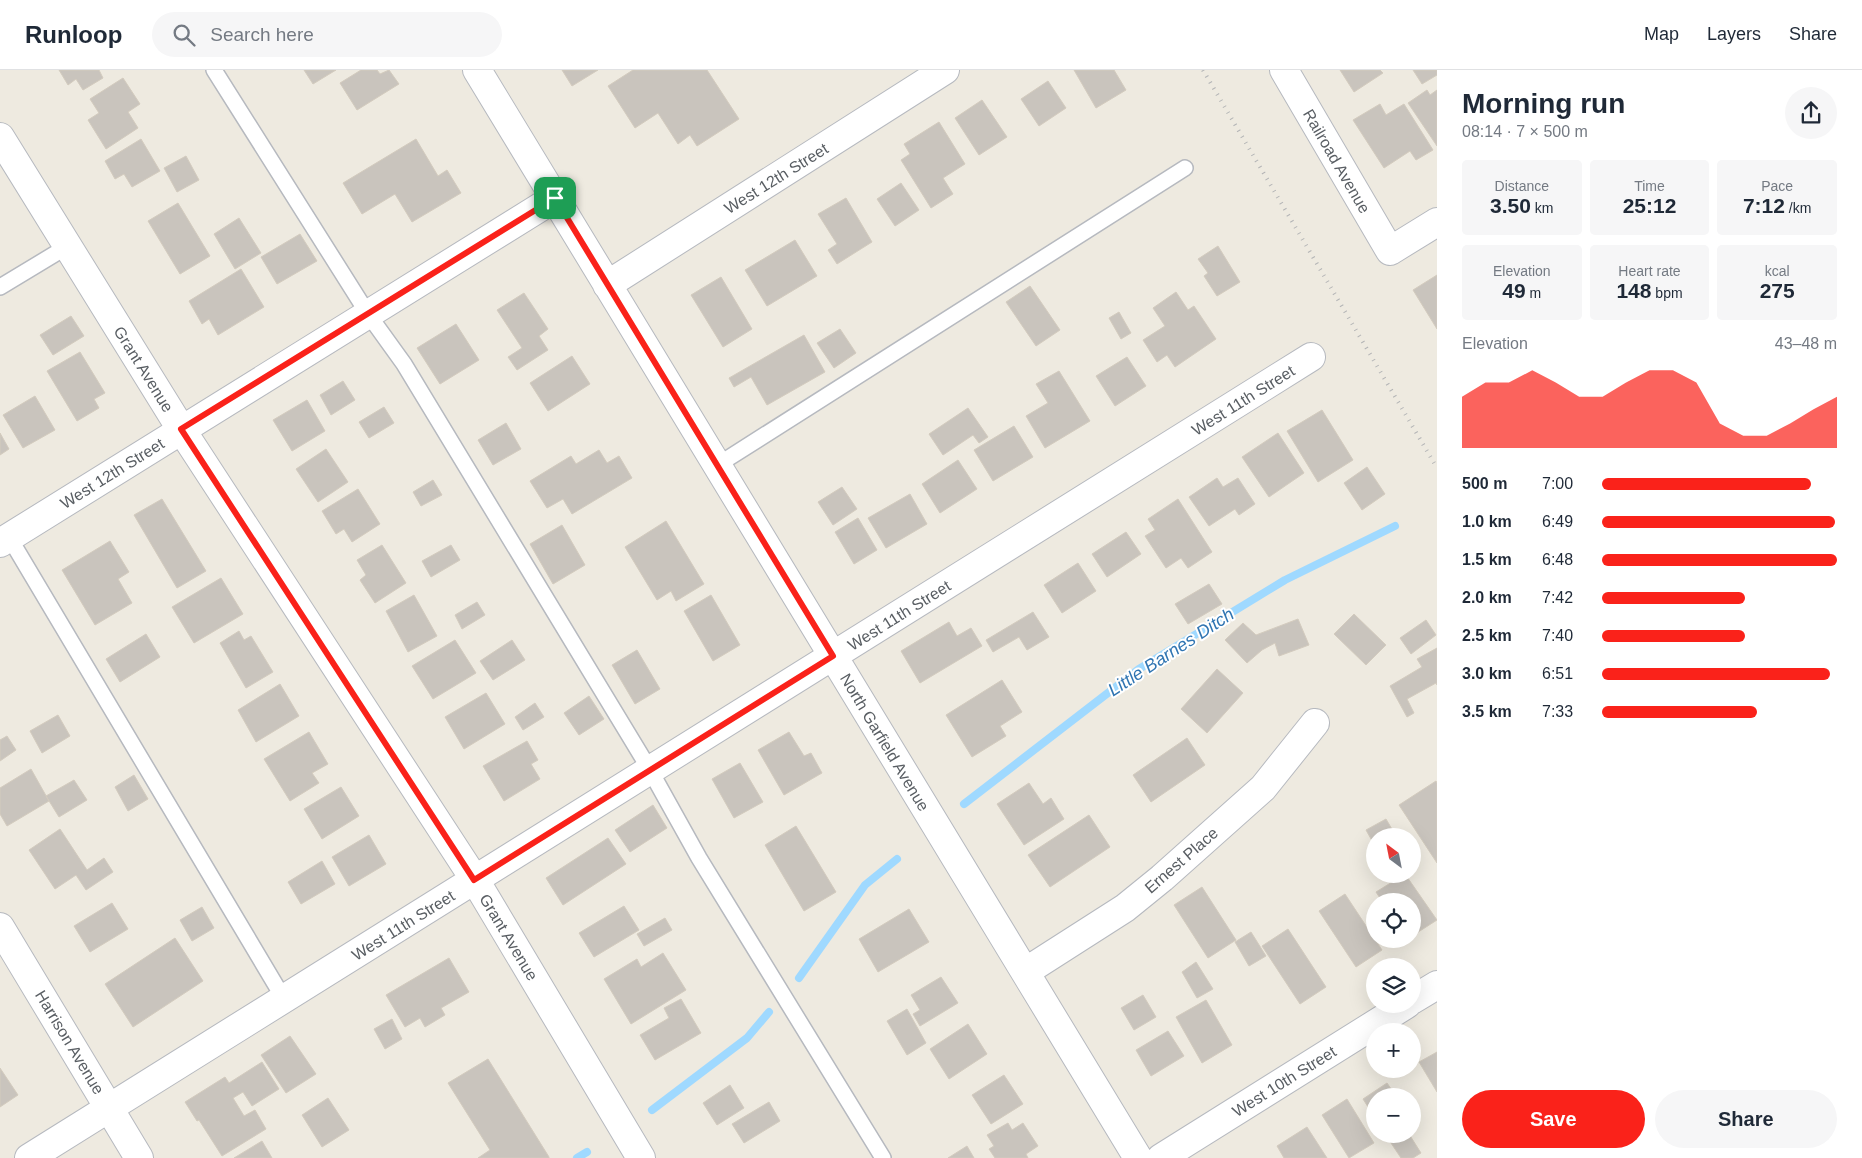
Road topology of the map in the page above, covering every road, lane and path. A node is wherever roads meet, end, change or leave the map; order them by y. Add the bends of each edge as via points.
1 (214, 70) edge
2 (477, 70) edge
3 (945, 70) edge
4 (1284, 70) edge
5 (0, 137) edge
6 (1185, 168) dead end
7 (555, 198) junction
8 (1437, 222) edge
9 (68, 246) junction
10 (607, 285) junction
11 (0, 287) edge
12 (368, 314) junction
13 (1311, 358) dead end
14 (181, 429) junction
15 (716, 466) junction
16 (5, 540) edge
17 (833, 656) junction
18 (1315, 723) dead end
19 (650, 770) junction
20 (474, 880) junction
21 (0, 927) edge
22 (1025, 972) junction
23 (1437, 985) edge
24 (1421, 995) edge
25 (284, 999) junction
26 (1393, 1013) edge
27 (110, 1108) junction
28 (29, 1158) edge
29 (139, 1158) edge
30 (641, 1158) edge
31 (884, 1158) edge
32 (1138, 1158) edge
33 (1161, 1158) edge

1 - 12 lane
2 - 7 street, North Garfield Avenue
3 - 10 street, West 12th Street
4 - 8 street, Railroad Avenue via 1390,251
5 - 9 street, Grant Avenue
6 - 15 lane
7 - 10 street, North Garfield Avenue
7 - 12 street, West 12th Street
9 - 11 lane
9 - 14 street, Grant Avenue
10 - 15 street, North Garfield Avenue
12 - 14 street, West 12th Street
12 - 19 lane via 404,364
13 - 17 street, West 11th Street
14 - 16 street, West 12th Street
14 - 20 street, Grant Avenue
15 - 17 street, North Garfield Avenue
16 - 25 lane
17 - 19 street, West 11th Street
17 - 22 street, North Garfield Avenue
18 - 22 street, Ernest Place via 1263,788 1162,878 1126,908
19 - 20 street, West 11th Street
19 - 31 lane via 699,858
20 - 25 street, West 11th Street
20 - 30 street, Grant Avenue
21 - 27 street, Harrison Avenue
22 - 32 street, North Garfield Avenue
23 - 24 street
25 - 27 street, West 11th Street
26 - 33 street, West 10th Street
27 - 28 street, West 11th Street
27 - 29 street, Harrison Avenue

